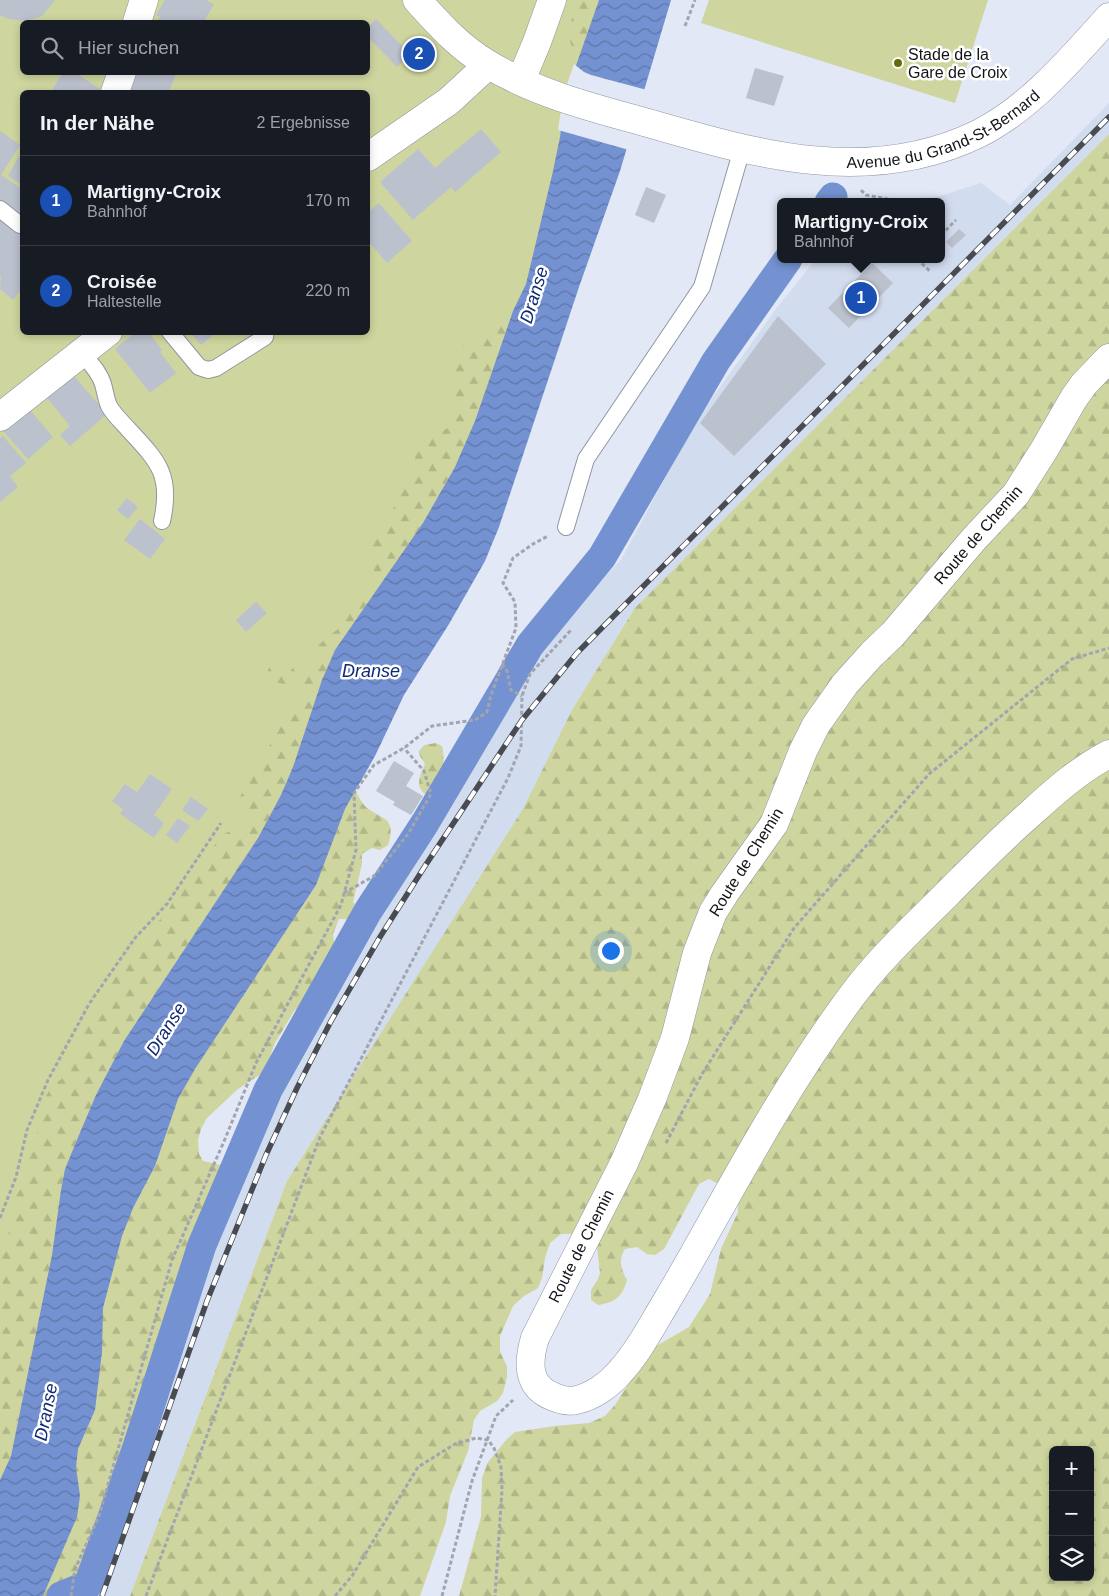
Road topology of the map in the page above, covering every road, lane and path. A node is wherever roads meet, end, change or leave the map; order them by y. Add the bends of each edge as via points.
1 (144, 0) edge
2 (417, 0) edge
3 (552, 0) edge
4 (695, 0) edge
5 (1109, 17) edge
6 (138, 20) edge
7 (685, 26) dead end
8 (488, 64) junction
9 (121, 75) edge
10 (521, 80) junction
11 (116, 90) edge
12 (742, 149) junction
13 (370, 156) edge
14 (861, 190) dead end
15 (882, 198) edge
16 (0, 210) edge
17 (956, 220) dead end
18 (20, 224) dead end
19 (945, 231) edge
20 (921, 263) edge
21 (930, 272) dead end
22 (172, 335) edge
23 (265, 335) edge
24 (88, 341) edge
25 (1109, 358) edge
26 (0, 416) edge
27 (162, 521) dead end
28 (566, 527) joint
29 (572, 629) dead end
30 (1109, 648) edge
31 (502, 664) junction
32 (522, 696) junction
33 (404, 748) junction
34 (1109, 754) edge
35 (220, 823) dead end
36 (344, 893) junction
37 (662, 1150) dead end
38 (0, 1218) edge
39 (533, 1380) junction
40 (488, 1440) junction
41 (71, 1596) edge
42 (146, 1596) edge
43 (335, 1596) edge
44 (442, 1596) edge
45 (495, 1596) edge

1 - 6 street
2 - 8 street, Avenue du Grand-St-Bernard via 447,34
3 - 10 street
4 - 7 path
5 - 12 street, Avenue du Grand-St-Bernard via 1063,67 1008,117 943,148 878,162 843,163
8 - 10 street, Avenue du Grand-St-Bernard
8 - 13 street via 449,101
9 - 11 street
10 - 12 street, Avenue du Grand-St-Bernard via 603,111
12 - 28 lane via 702,288 586,459
14 - 15 path via 866,195
16 - 18 lane
17 - 19 path
20 - 21 path
22 - 23 lane via 199,367 208,370
24 - 26 street
24 - 27 lane via 108,405 162,469 166,502
25 - 39 street, Route de Chemin via 1074,398 1016,494 845,684 816,725 774,824 713,912 697,953 675,1038 652,1099 624,1163 535,1338 530,1362
28 - 31 path via 513,558 503,583 515,602 516,628
29 - 32 path via 530,674
30 - 37 path via 1072,659 929,774 794,928 702,1074
31 - 32 path via 511,690
31 - 33 path via 487,712 475,720 432,726
32 - 42 path via 521,746 508,778 320,1137
33 - 36 path via 374,765 354,793 356,850
33 - 36 path via 424,771 431,794 408,834 374,876
34 - 39 street via 1056,790 996,845 893,947 852,996 787,1090 648,1334 612,1381 591,1395 569,1401 544,1393
35 - 38 path via 167,904 136,938 89,1004 48,1080 27,1130 16,1177
36 - 41 path via 341,905 256,1063 172,1260 99,1516 75,1569
39 - 40 path via 496,1416
40 - 43 path via 476,1438 455,1444 418,1468 352,1576
40 - 44 path via 472,1481
40 - 45 path via 501,1467

